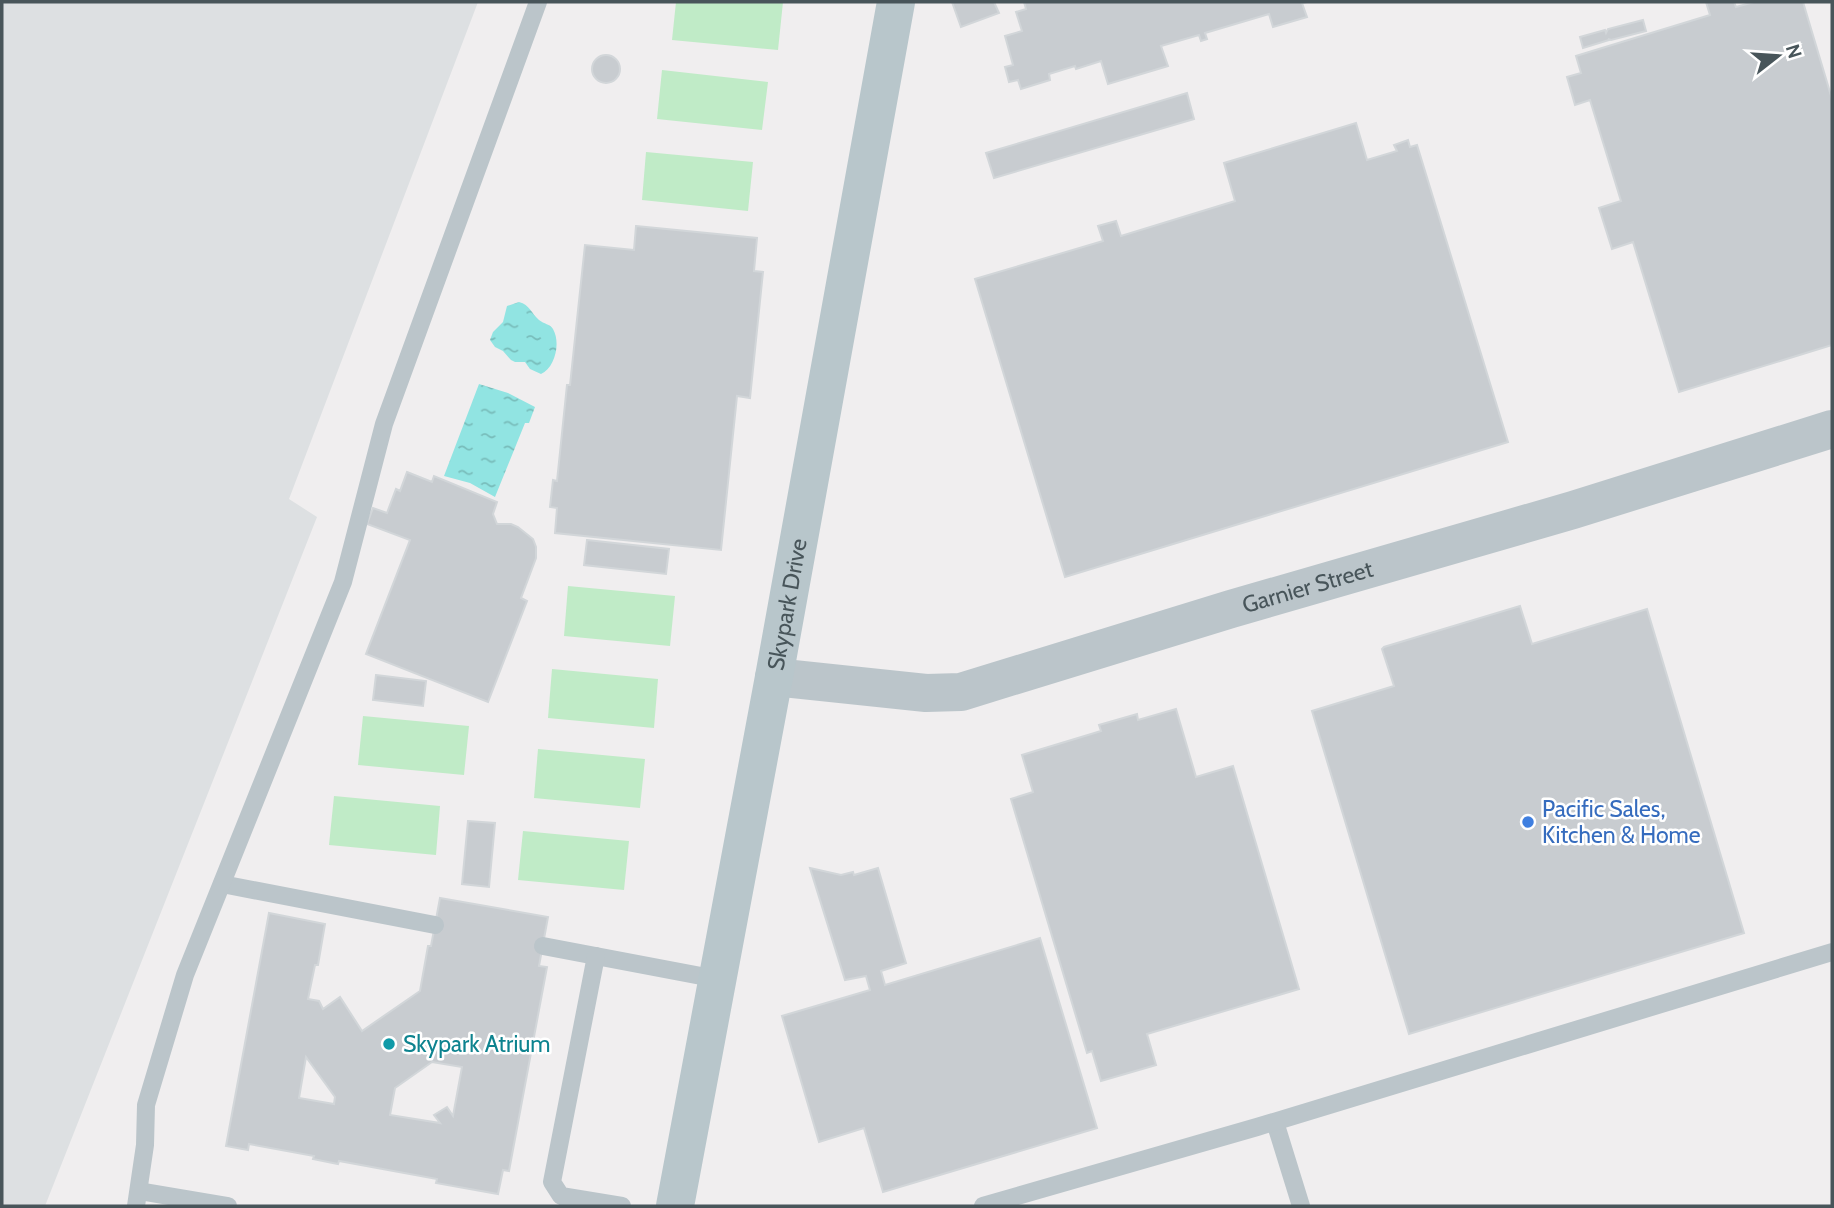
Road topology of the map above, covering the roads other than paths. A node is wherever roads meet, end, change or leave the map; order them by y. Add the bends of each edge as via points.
1 (538, 2) edge
2 (896, 2) edge
3 (1832, 429) edge
4 (774, 677) junction
5 (222, 884) junction
6 (435, 925) dead end
7 (542, 946) dead end
8 (1832, 951) edge
9 (596, 956) junction
10 (717, 979) junction
11 (1275, 1122) junction
12 (137, 1198) edge
13 (228, 1206) edge
14 (622, 1206) edge
15 (675, 1206) edge
16 (983, 1206) edge
17 (1301, 1206) edge

1 - 5 lane via 384,424 343,582
2 - 4 main road, Skypark Drive
3 - 4 street, Garnier Street via 961,692 926,693
4 - 10 main road, Skypark Drive
5 - 6 lane
5 - 12 lane via 185,975 146,1105
7 - 9 lane
8 - 11 lane
9 - 10 lane
9 - 14 lane via 552,1182 561,1196
10 - 15 main road, Skypark Drive
11 - 16 lane
11 - 17 lane
12 - 13 lane

